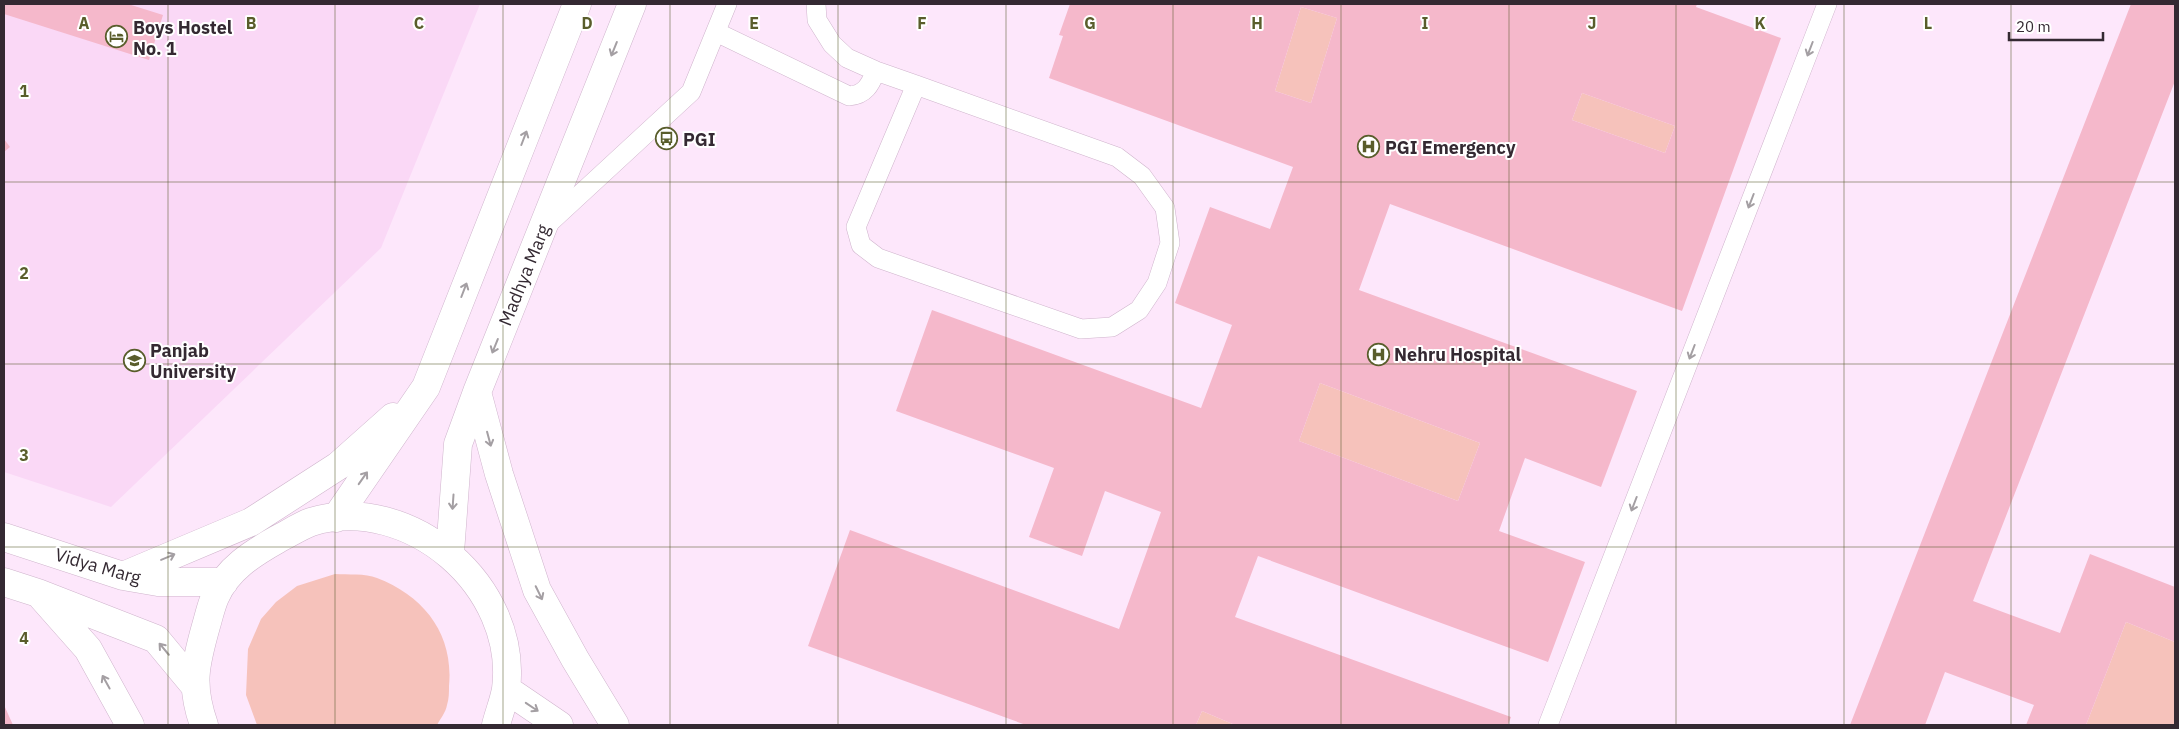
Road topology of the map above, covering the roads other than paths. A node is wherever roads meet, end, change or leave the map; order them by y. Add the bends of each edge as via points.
1 (577, 4) edge
2 (632, 4) edge
3 (727, 4) edge
4 (816, 4) edge
5 (1827, 4) edge
6 (716, 32) junction
7 (876, 71) junction
8 (916, 85) junction
9 (543, 228) junction
10 (426, 387) junction
11 (477, 392) junction
12 (336, 518) junction
13 (4, 537) edge
14 (450, 553) junction
15 (123, 576) junction
16 (4, 582) edge
17 (224, 582) junction
18 (38, 593) junction
19 (195, 686) junction
20 (506, 689) junction
21 (130, 725) edge
22 (204, 725) edge
23 (496, 725) edge
24 (559, 725) edge
25 (615, 725) edge
26 (1548, 725) edge

10 -> 1 main road
2 -> 9 main road, Madhya Marg
3 - 6 lane
4 - 7 lane via 817,20 832,44 847,58
5 -> 26 lane
6 - 7 lane via 849,96 859,96
6 - 9 lane via 691,92
7 - 8 lane
8 - 8 lane via 1117,157 1142,176 1165,208 1170,243 1157,283 1139,310 1112,327 1081,329 878,258 861,245 856,227
9 -> 11 main road, Madhya Marg
12 -> 10 main road
15 -> 10 main road via 251,522 338,466
11 -> 14 main road, Madhya Marg via 458,444
11 -> 25 main road via 498,474 537,590
12 - 14 main road via 373,519 416,532
12 - 17 main road via 311,522 250,554
13 - 15 main road, Vidya Marg
14 - 20 main road via 486,596 497,622 506,663
15 - 17 main road, Vidya Marg via 158,582
16 - 18 main road
17 - 19 main road via 215,596 195,664
19 -> 18 main road via 156,640
21 -> 18 main road via 88,649
19 - 22 main road
20 - 23 main road
20 -> 24 main road

